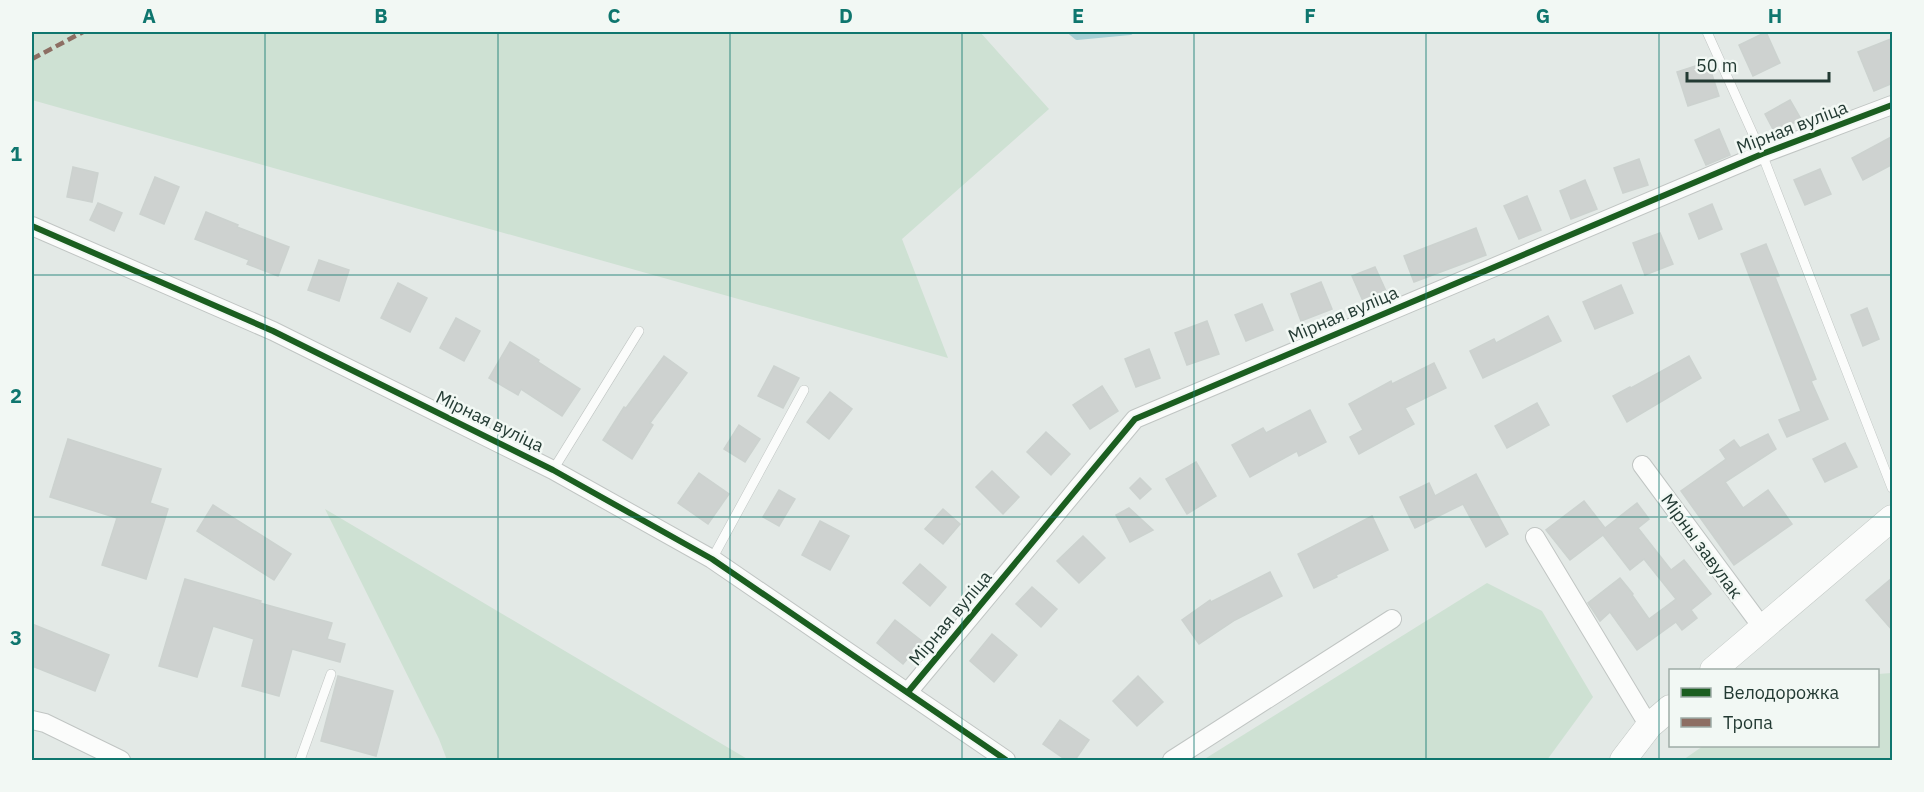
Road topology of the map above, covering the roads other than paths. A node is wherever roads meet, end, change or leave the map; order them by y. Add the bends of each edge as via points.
1 (1707, 32) edge
2 (1893, 105) edge
3 (1762, 154) junction
4 (32, 226) edge
5 (639, 331) dead end
6 (804, 390) dead end
7 (1642, 465) dead end
8 (553, 470) junction
9 (1893, 488) edge
10 (1891, 524) edge
11 (1535, 537) dead end
12 (712, 559) junction
13 (1392, 619) dead end
14 (1762, 627) junction
15 (1714, 669) edge
16 (331, 674) dead end
17 (908, 692) junction
18 (1669, 710) edge
19 (32, 720) edge
20 (1649, 726) junction
21 (121, 760) edge
22 (300, 760) edge
23 (1006, 760) edge
24 (1172, 760) edge
25 (1623, 760) edge

1 - 3 lane
2 - 3 street, Мірная вуліца
3 - 9 lane
3 - 17 street, Мірная вуліца via 1135,419
4 - 8 street, Мірная вуліца via 273,331
5 - 8 lane
6 - 12 lane
7 - 14 street, Мірны завулак
8 - 12 street, Мірная вуліца
10 - 14 main road
11 - 20 street
12 - 17 street, Мірная вуліца
13 - 24 street
14 - 15 main road
16 - 22 lane
17 - 23 street, Мірная вуліца
18 - 20 main road
19 - 21 street
20 - 25 main road

